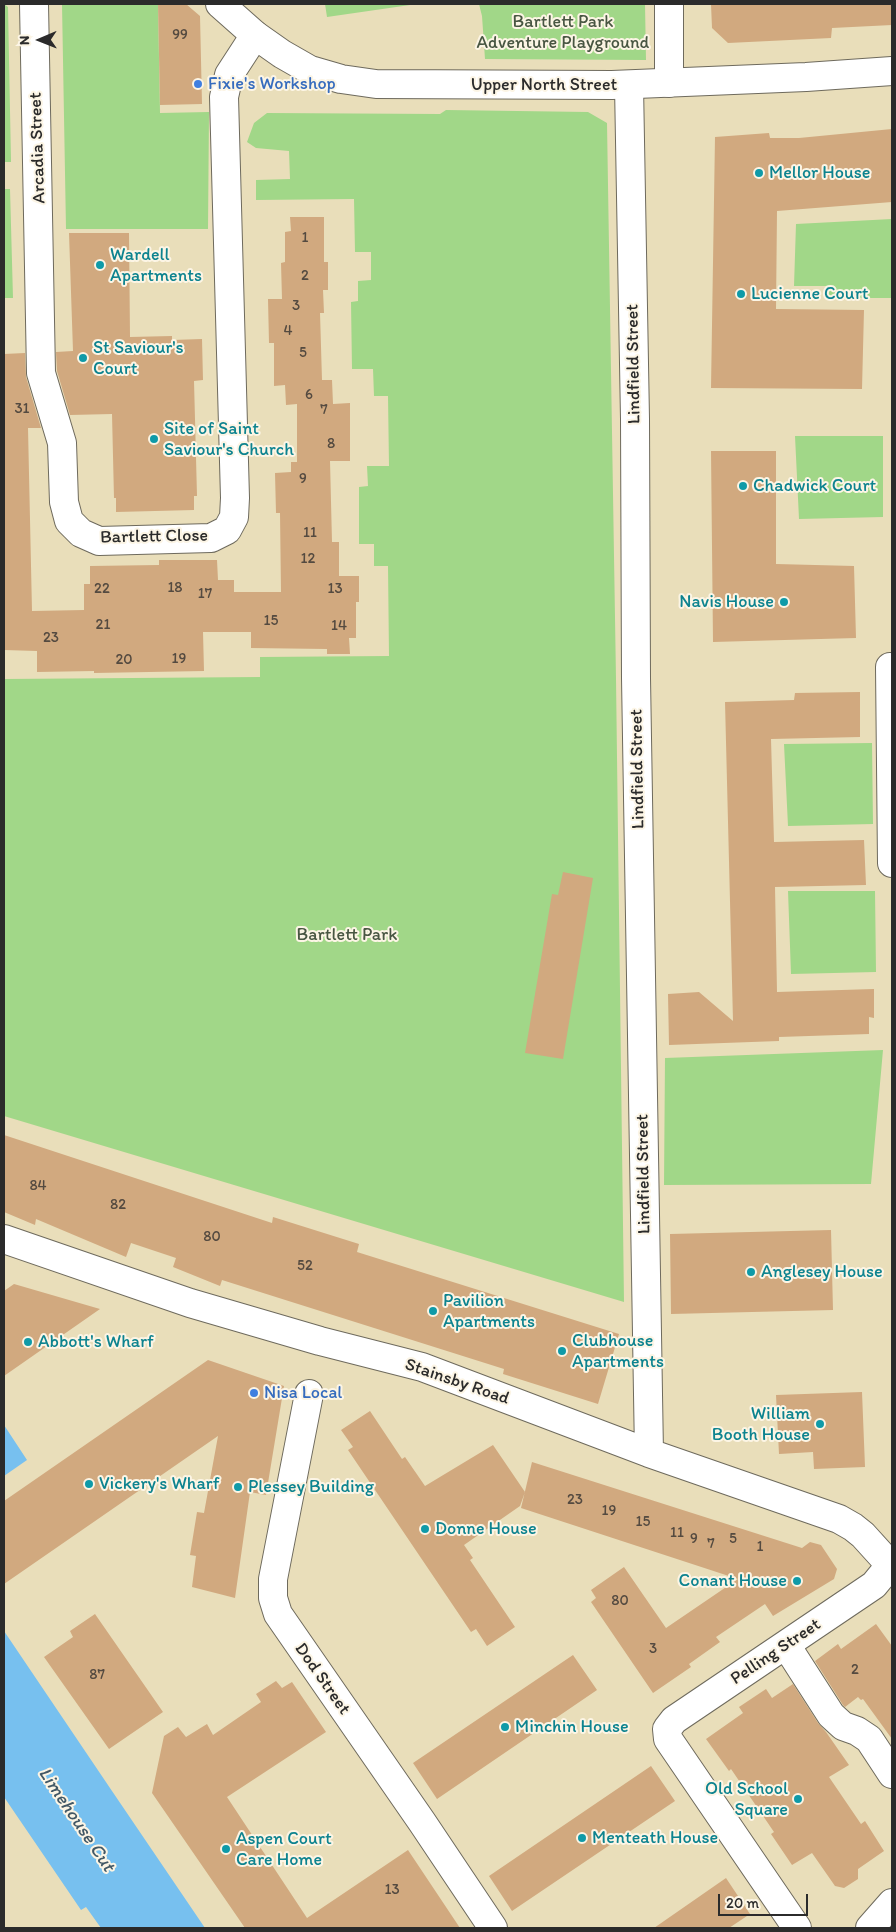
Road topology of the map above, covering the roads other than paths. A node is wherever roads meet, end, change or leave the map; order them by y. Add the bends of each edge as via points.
1 (34, 4) edge
2 (220, 4) edge
3 (669, 4) edge
4 (255, 35) junction
5 (892, 71) edge
6 (670, 83) junction
7 (629, 85) junction
8 (40, 293) joint
9 (890, 667) dead end
10 (892, 786) edge
11 (892, 863) edge
12 (4, 1239) edge
13 (309, 1394) dead end
14 (649, 1453) junction
15 (892, 1565) edge
16 (786, 1645) junction
17 (892, 1774) edge
18 (892, 1903) edge
19 (493, 1928) edge
20 (798, 1928) edge
21 (870, 1928) edge

1 - 8 street, Arcadia Street
2 - 4 street, Upper North Street
3 - 6 street
4 - 7 street, Upper North Street via 310,70 376,84
4 - 8 street, Bartlett Close via 229,75 224,97 235,498 234,517 227,530 211,538 98,541 81,533 69,521 64,502 62,443 41,373
5 - 6 street, Upper North Street
6 - 7 street, Upper North Street
7 - 14 street, Lindfield Street
9 - 10 street
10 - 11 street
12 - 14 street, Stainsby Road via 190,1303 422,1367
13 - 19 street, Dod Street via 273,1579 273,1598 278,1614
14 - 15 street, Stainsby Road via 839,1519 863,1535
15 - 16 street, Pelling Street via 874,1585
16 - 17 street via 831,1715 843,1726 869,1739
16 - 20 street, Pelling Street via 674,1720 667,1729 668,1740
18 - 21 street

